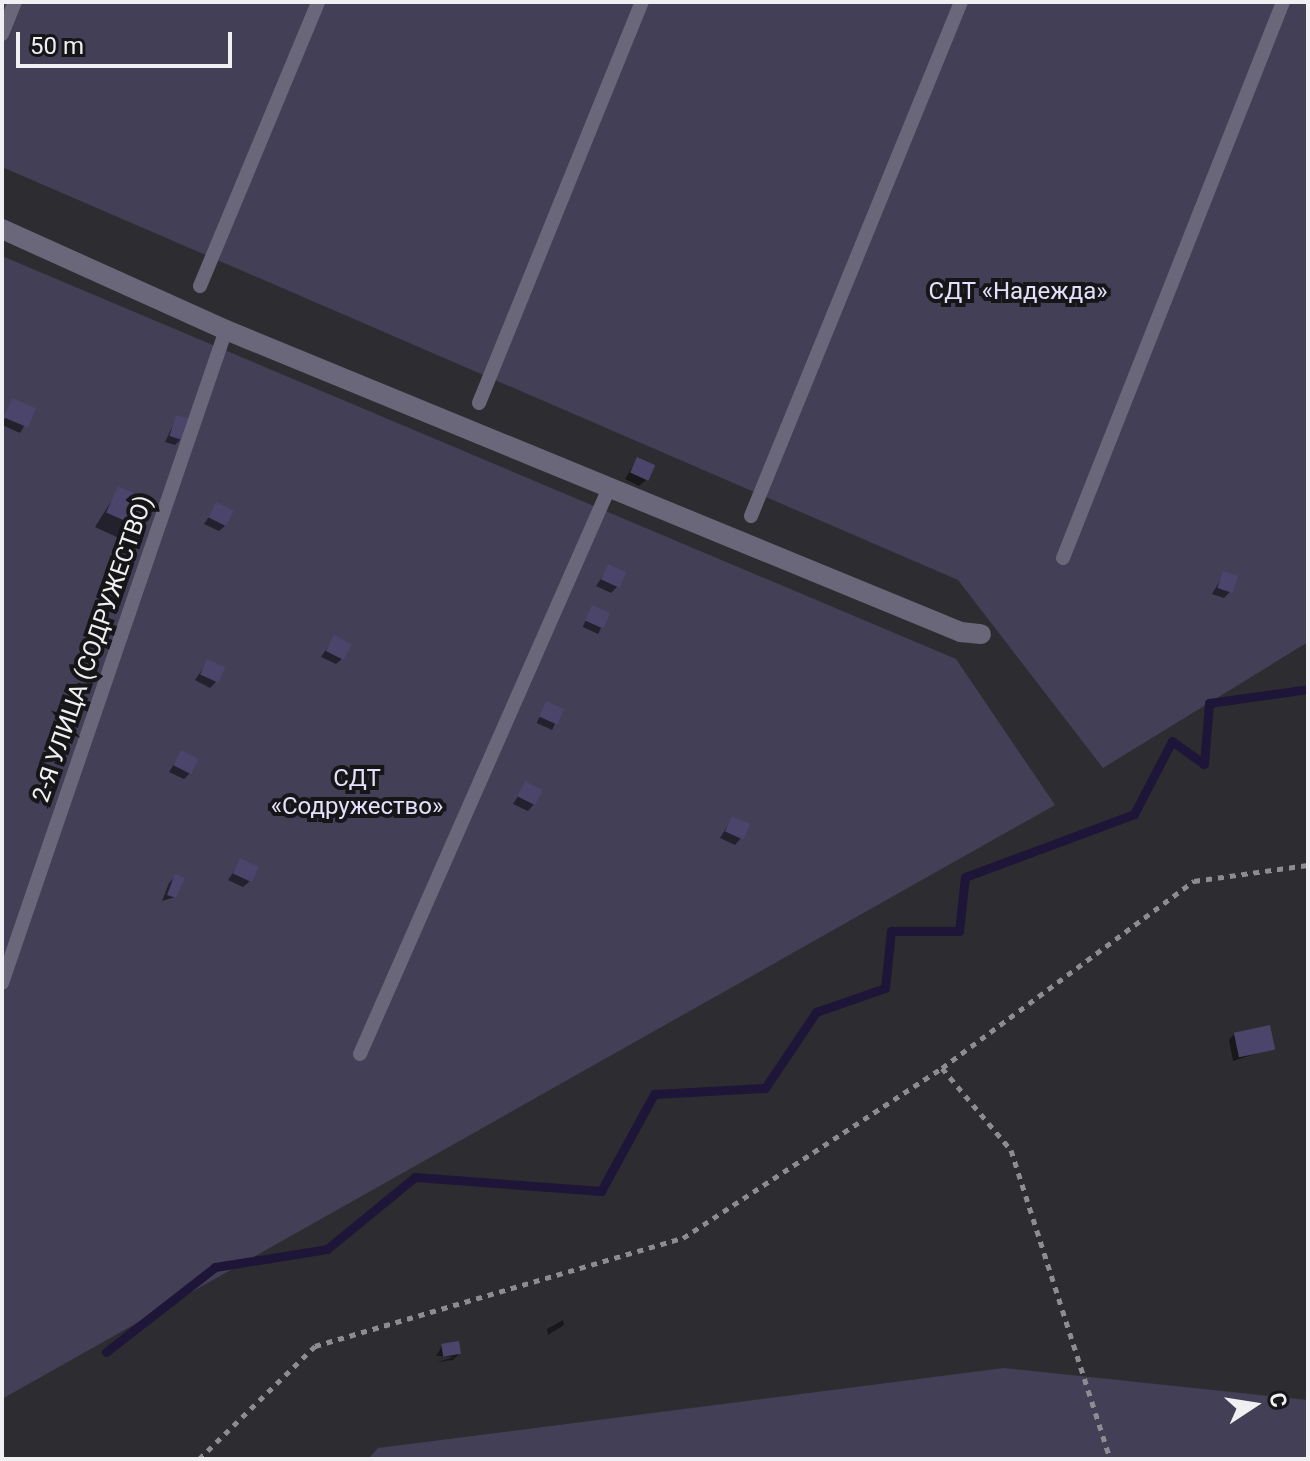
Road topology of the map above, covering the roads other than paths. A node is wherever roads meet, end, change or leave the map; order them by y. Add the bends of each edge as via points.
1 (15, 2) edge
2 (318, 2) edge
3 (642, 2) edge
4 (961, 2) edge
5 (1283, 2) edge
6 (2, 34) edge
7 (2, 229) edge
8 (200, 286) dead end
9 (226, 330) junction
10 (479, 403) dead end
11 (609, 488) junction
12 (751, 516) dead end
13 (1063, 558) dead end
14 (981, 634) dead end
15 (2, 983) edge
16 (360, 1054) dead end

1 - 6 lane
2 - 8 lane
3 - 10 lane
4 - 12 lane
5 - 13 lane
7 - 9 street
9 - 11 street
9 - 15 lane, 2-Я УЛИЦА (СОДРУЖЕСТВО)
11 - 14 street via 961,632
11 - 16 lane

